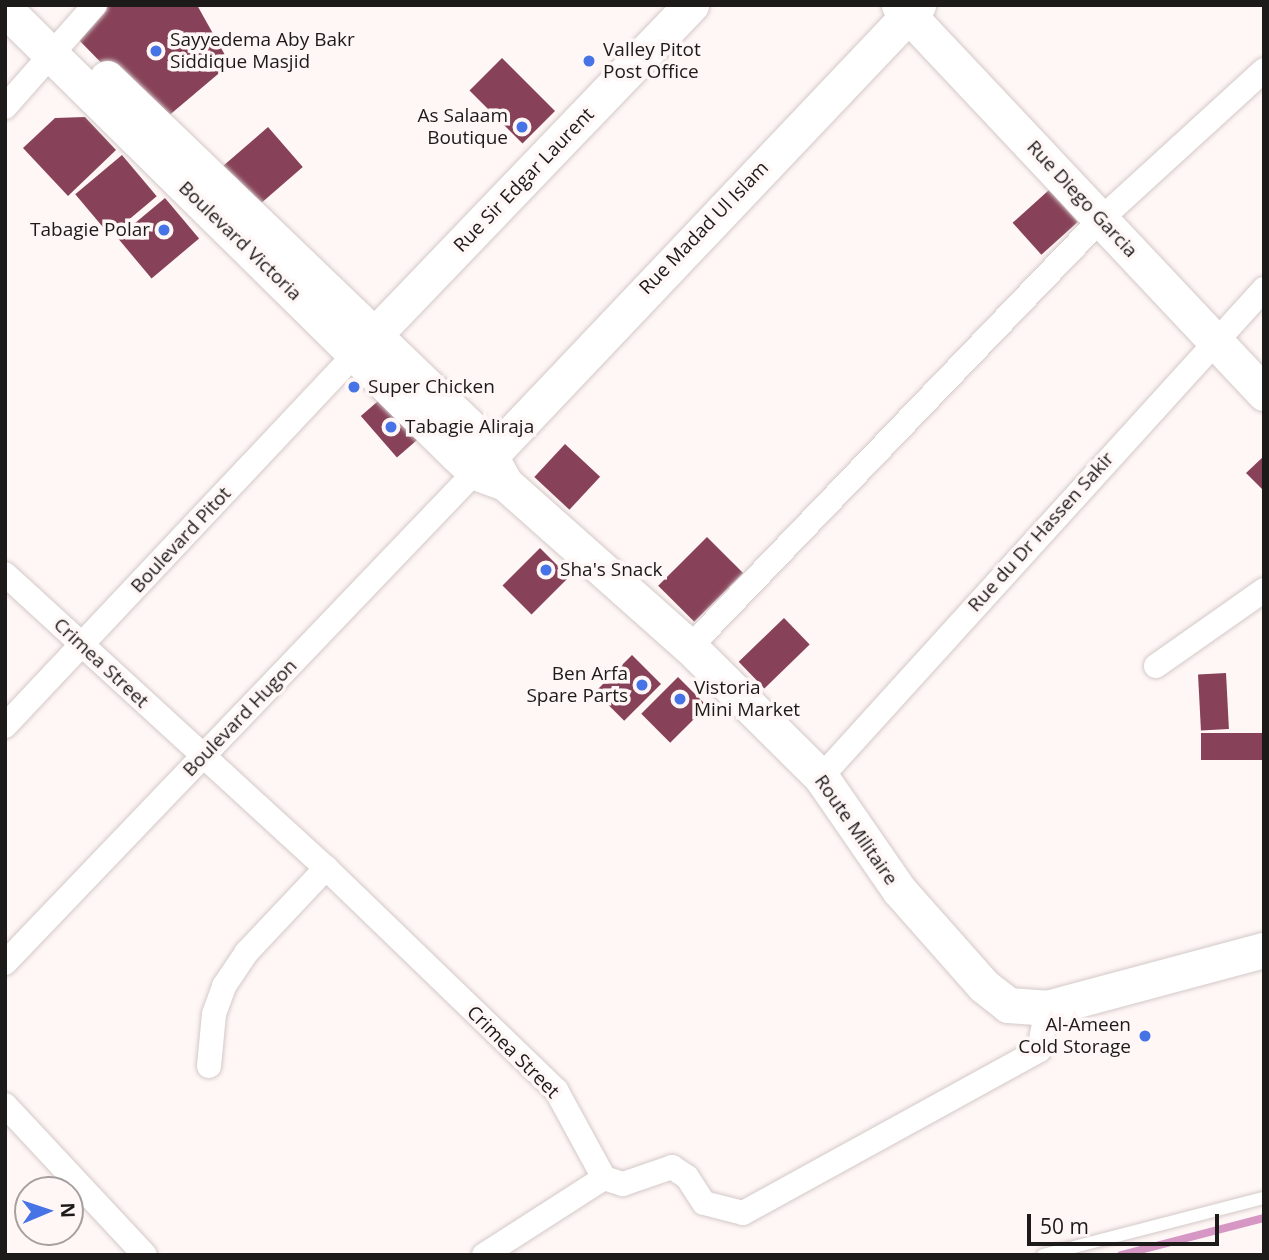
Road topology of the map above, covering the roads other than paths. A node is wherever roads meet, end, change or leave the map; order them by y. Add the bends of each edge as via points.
1 (34, 5) edge
2 (95, 5) edge
3 (691, 5) edge
4 (5, 9) edge
5 (908, 9) edge
6 (59, 47) junction
7 (1264, 70) edge
8 (5, 107) edge
9 (1101, 219) junction
10 (1264, 289) edge
11 (1216, 339) junction
12 (366, 344) junction
13 (1264, 393) edge
14 (491, 470) junction
15 (5, 573) edge
16 (1264, 590) edge
17 (82, 646) junction
18 (690, 647) junction
19 (1156, 666) dead end
20 (5, 726) edge
21 (203, 757) junction
22 (821, 777) junction
23 (326, 868) junction
24 (1263, 954) edge
25 (5, 963) edge
26 (1047, 1008) junction
27 (209, 1066) dead end
28 (10, 1118) edge
29 (604, 1178) junction
30 (1264, 1198) edge
31 (145, 1255) edge
32 (484, 1255) edge
33 (1043, 1255) edge

1 - 6 main road, Boulevard Victoria
2 - 6 street
3 - 12 main road, Rue Sir Edgar Laurent
4 - 6 main road, Boulevard Victoria
5 - 9 main road, Rue Diego Garcia
5 - 14 main road, Rue Madad Ul Islam
6 - 8 street
6 - 12 main road, Boulevard Victoria
7 - 9 street
9 - 11 main road, Rue Diego Garcia
9 - 18 street
10 - 11 street, Rue du Dr Hassen Sakir
11 - 13 main road, Rue Diego Garcia
11 - 22 street, Rue du Dr Hassen Sakir
12 - 14 main road, Boulevard Victoria
12 - 17 street, Boulevard Pitot
14 - 18 main road, Route Militaire
14 - 21 street, Boulevard Hugon
15 - 17 street, Crimea Street
16 - 19 street
17 - 20 street, Boulevard Pitot
17 - 21 street, Crimea Street
18 - 22 main road, Route Militaire
21 - 23 street, Crimea Street
21 - 25 street, Boulevard Hugon
22 - 26 main road, Route Militaire via 899,890 984,986 1008,1005
23 - 27 street via 246,953 224,986 214,1014
23 - 29 street, Crimea Street via 556,1090
24 - 26 main road, Route Militaire
26 - 29 street via 1039,1050 743,1213 704,1202 687,1177 672,1167 623,1184
28 - 31 street
29 - 32 street
30 - 33 lane

